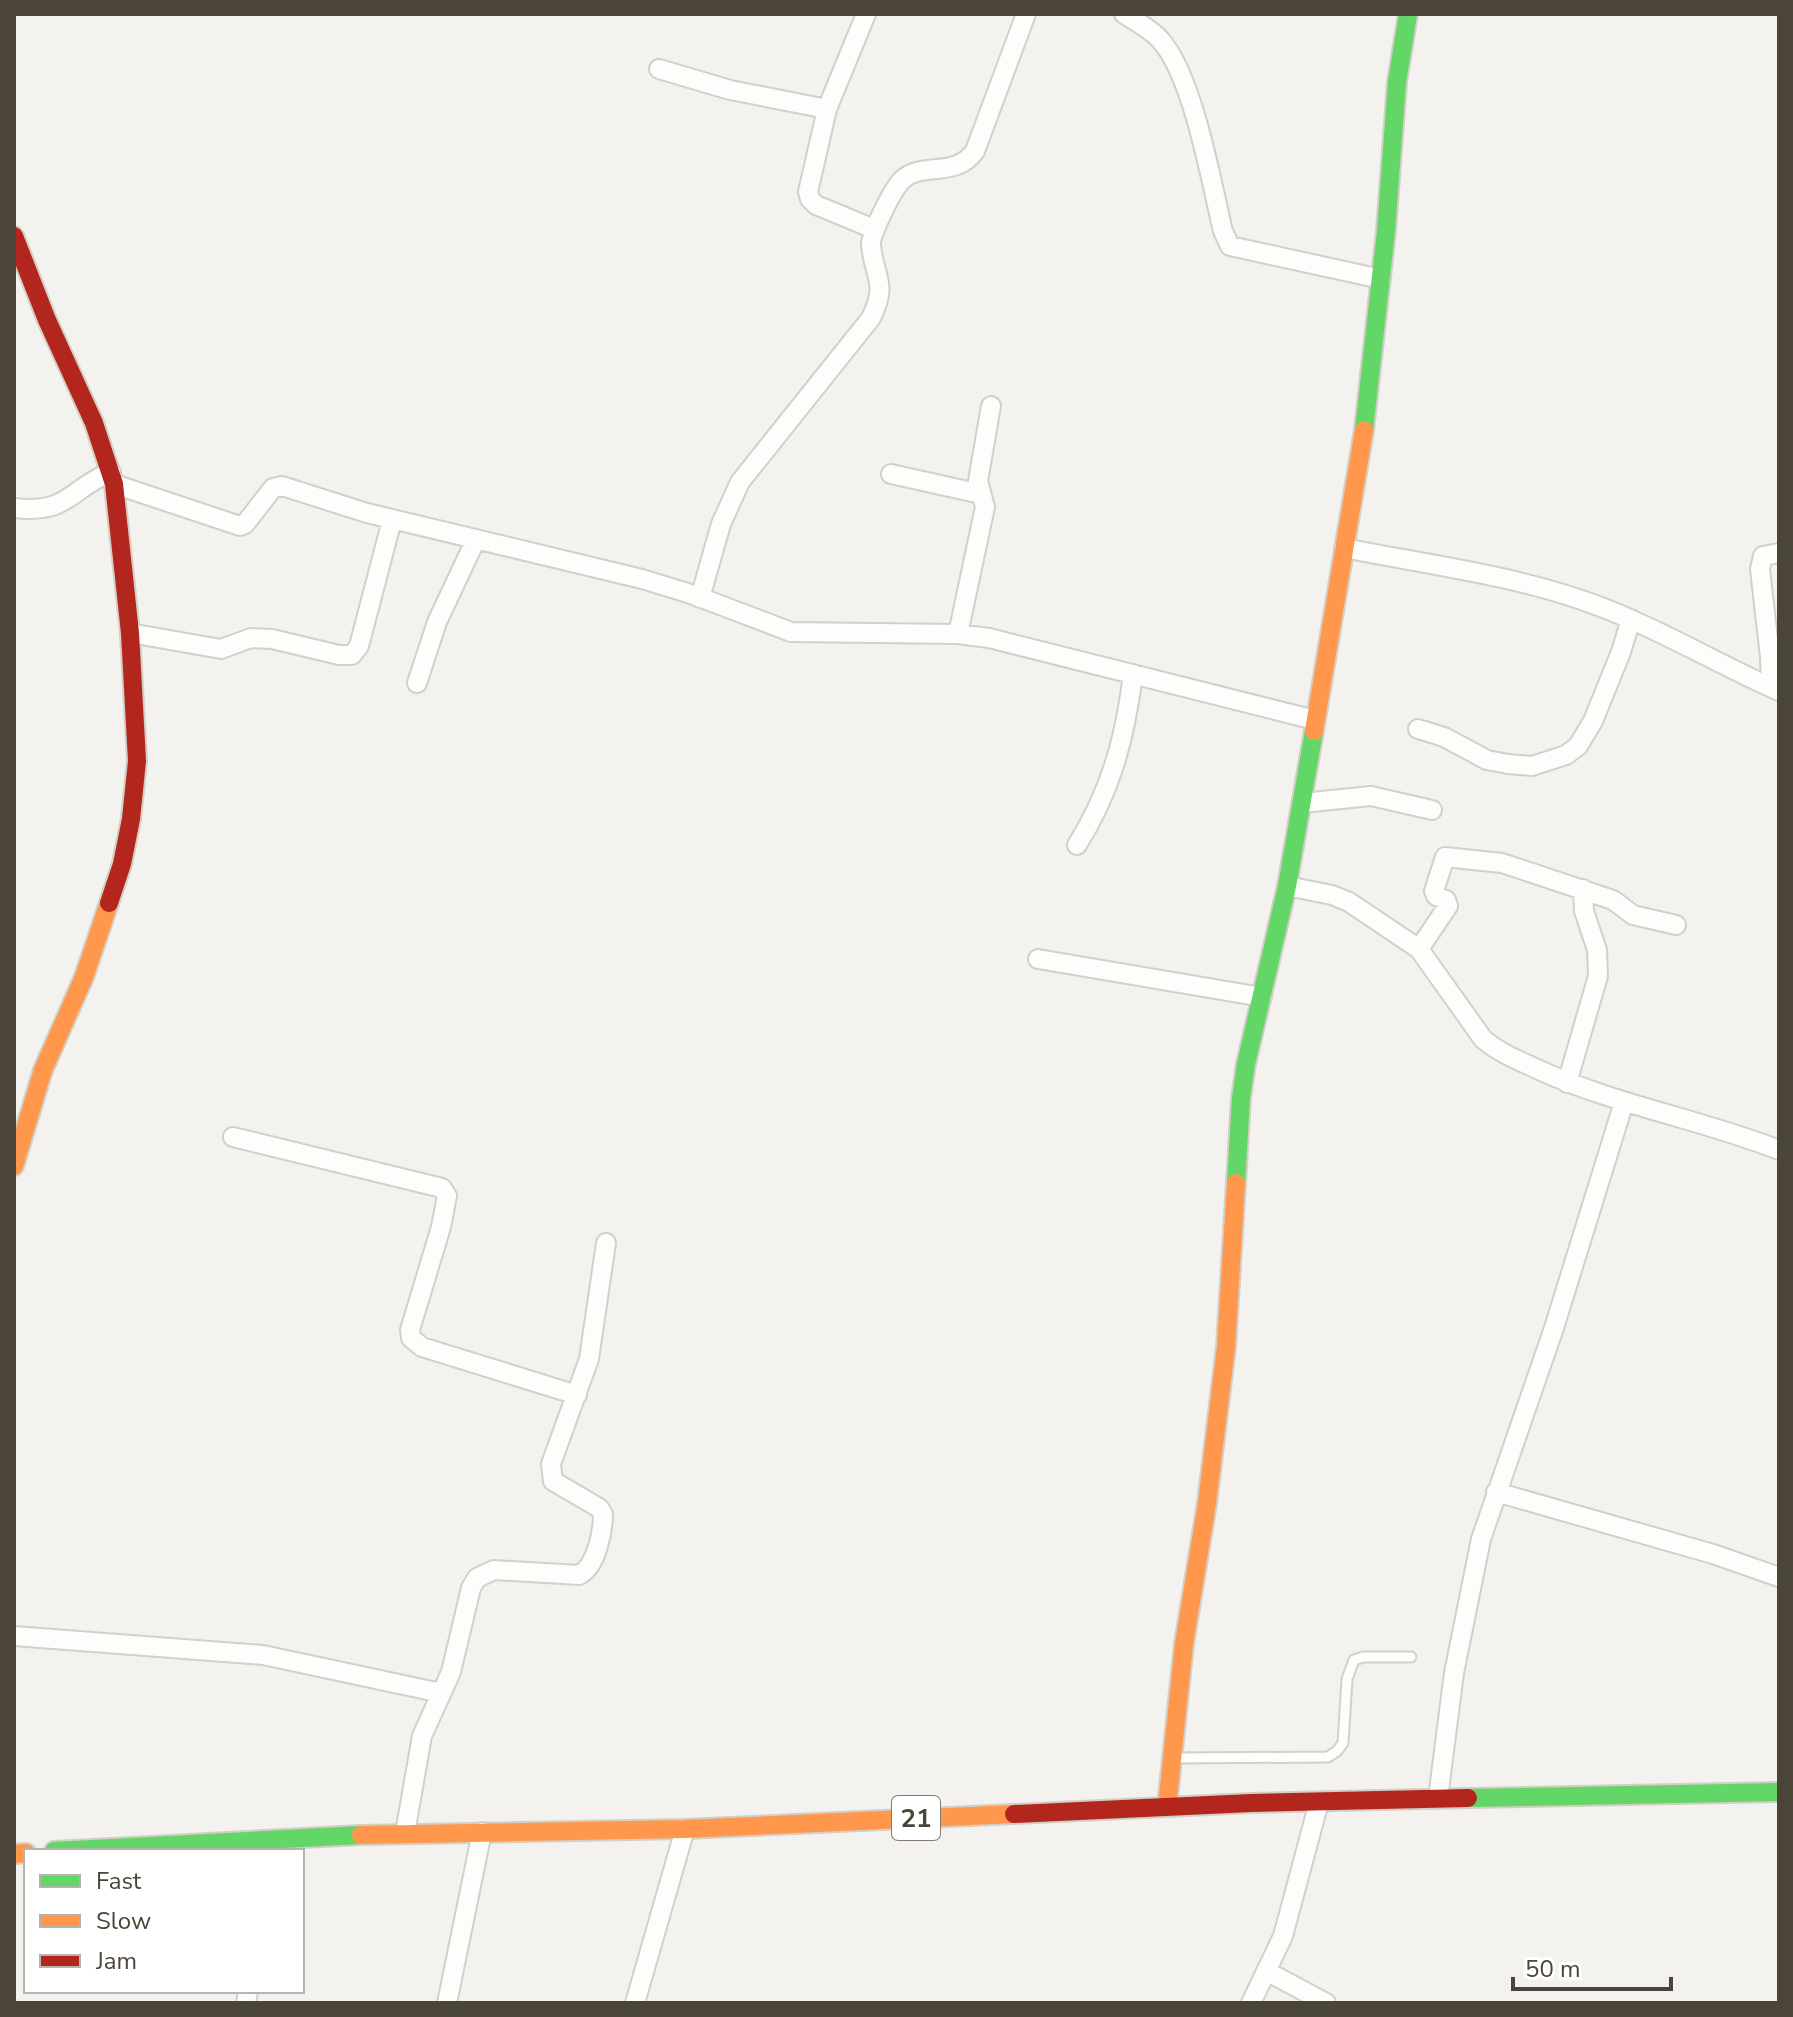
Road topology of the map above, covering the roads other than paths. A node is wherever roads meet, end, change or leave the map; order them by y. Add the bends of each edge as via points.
1 (866, 14) edge
2 (1026, 14) edge
3 (1124, 14) edge
4 (1408, 14) edge
5 (659, 69) dead end
6 (827, 109) junction
7 (874, 229) junction
8 (14, 236) edge
9 (1381, 279) junction
10 (991, 406) dead end
11 (891, 474) dead end
12 (112, 478) junction
13 (981, 494) junction
14 (14, 508) edge
15 (392, 520) junction
16 (476, 539) junction
17 (1344, 548) junction
18 (1779, 553) edge
19 (696, 596) junction
20 (1631, 619) junction
21 (130, 633) junction
22 (958, 634) junction
23 (1133, 674) junction
24 (417, 683) dead end
25 (1775, 689) edge
26 (1315, 720) junction
27 (1418, 729) dead end
28 (1302, 803) junction
29 (1432, 810) dead end
30 (1077, 845) dead end
31 (1287, 886) junction
32 (1583, 889) junction
33 (1676, 925) dead end
34 (1419, 949) junction
35 (1038, 959) dead end
36 (1262, 997) junction
37 (1567, 1083) junction
38 (1624, 1102) junction
39 (233, 1137) dead end
40 (1779, 1150) edge
41 (14, 1166) edge
42 (606, 1243) dead end
43 (577, 1395) junction
44 (1496, 1492) junction
45 (1779, 1577) edge
46 (14, 1636) edge
47 (1411, 1657) dead end
48 (441, 1693) junction
49 (1172, 1758) junction
50 (1779, 1792) edge
51 (1438, 1798) junction
52 (1319, 1802) junction
53 (1167, 1807) junction
54 (685, 1829) junction
55 (482, 1832) junction
56 (405, 1833) junction
57 (277, 1844) edge
58 (118, 1849) edge
59 (1266, 1971) junction
60 (447, 2003) edge
61 (635, 2003) edge
62 (1251, 2003) edge
63 (1326, 2003) edge

1 - 6 street
2 - 7 street via 969,160 903,179
3 - 9 street via 1162,41 1174,60 1230,246
4 - 9 main road via 1397,82
5 - 6 street
6 - 7 street via 810,177 810,199
7 - 19 street via 871,246 881,286 877,306 740,482
8 - 12 main road
9 - 17 main road via 1363,444
10 - 13 street via 978,481
11 - 13 street
12 - 14 street via 92,480 66,502 48,509
12 - 15 street via 240,526 277,486
12 - 21 main road
13 - 22 street via 985,507
15 - 16 street
15 - 21 street via 359,646 352,655 258,637 221,649
16 - 19 street
16 - 24 street via 437,622
17 - 20 street via 1533,586
17 - 26 main road
18 - 25 street via 1763,556 1760,569
19 - 22 street via 791,632
20 - 25 street
20 - 27 street via 1593,721 1566,755 1532,766 1508,764
21 - 41 main road via 137,761 122,864 84,977 43,1070
22 - 23 street
23 - 26 street
23 - 30 street via 1113,774
26 - 28 main road
28 - 29 street via 1371,796
28 - 31 main road
31 - 34 street via 1341,898
31 - 36 main road
32 - 33 street via 1619,902 1633,915
32 - 34 street via 1502,863 1445,857 1434,894 1448,906
32 - 37 street via 1598,976
34 - 37 street via 1494,1049
35 - 36 street
36 - 49 main road via 1241,1098 1226,1347
37 - 38 street
38 - 40 street
38 - 44 street
39 - 43 street via 442,1188 447,1196 441,1227 411,1338 422,1347
42 - 43 street via 589,1359
43 - 48 street via 550,1472 553,1481 603,1514 586,1572 494,1570 477,1578
44 - 45 street
44 - 51 street via 1460,1635
46 - 48 street via 263,1655
47 - 49 lane via 1354,1660 1347,1679 1343,1743 1328,1757
48 - 56 street via 422,1736
49 - 53 main road
50 - 51 main road, 21
51 - 52 main road, 21
52 - 53 main road, 21
52 - 59 street via 1283,1936
53 - 54 main road, 21
54 - 55 main road, 21
54 - 61 street
55 - 56 main road, 21
55 - 60 street
56 - 57 main road, 21
57 - 58 main road, 21
59 - 62 street
59 - 63 street

